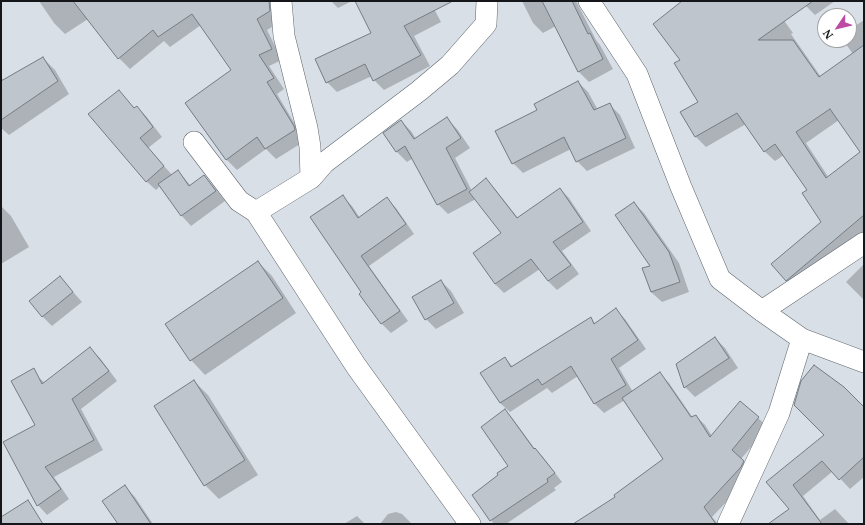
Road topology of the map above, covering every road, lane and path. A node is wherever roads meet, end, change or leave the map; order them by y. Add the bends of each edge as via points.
1 (281, 1) edge
2 (487, 1) edge
3 (590, 1) edge
4 (194, 142) dead end
5 (311, 178) junction
6 (256, 212) junction
7 (864, 243) edge
8 (762, 311) junction
9 (802, 339) junction
10 (864, 362) edge
11 (470, 524) edge
12 (728, 524) edge

1 - 5 street via 284,36 307,128
2 - 5 street via 486,24 450,65 324,163
3 - 8 street via 638,74 681,187 720,279
4 - 6 street via 239,201
5 - 6 street
6 - 11 street via 356,366
7 - 8 street
8 - 9 street
9 - 10 street
9 - 12 street via 779,413

